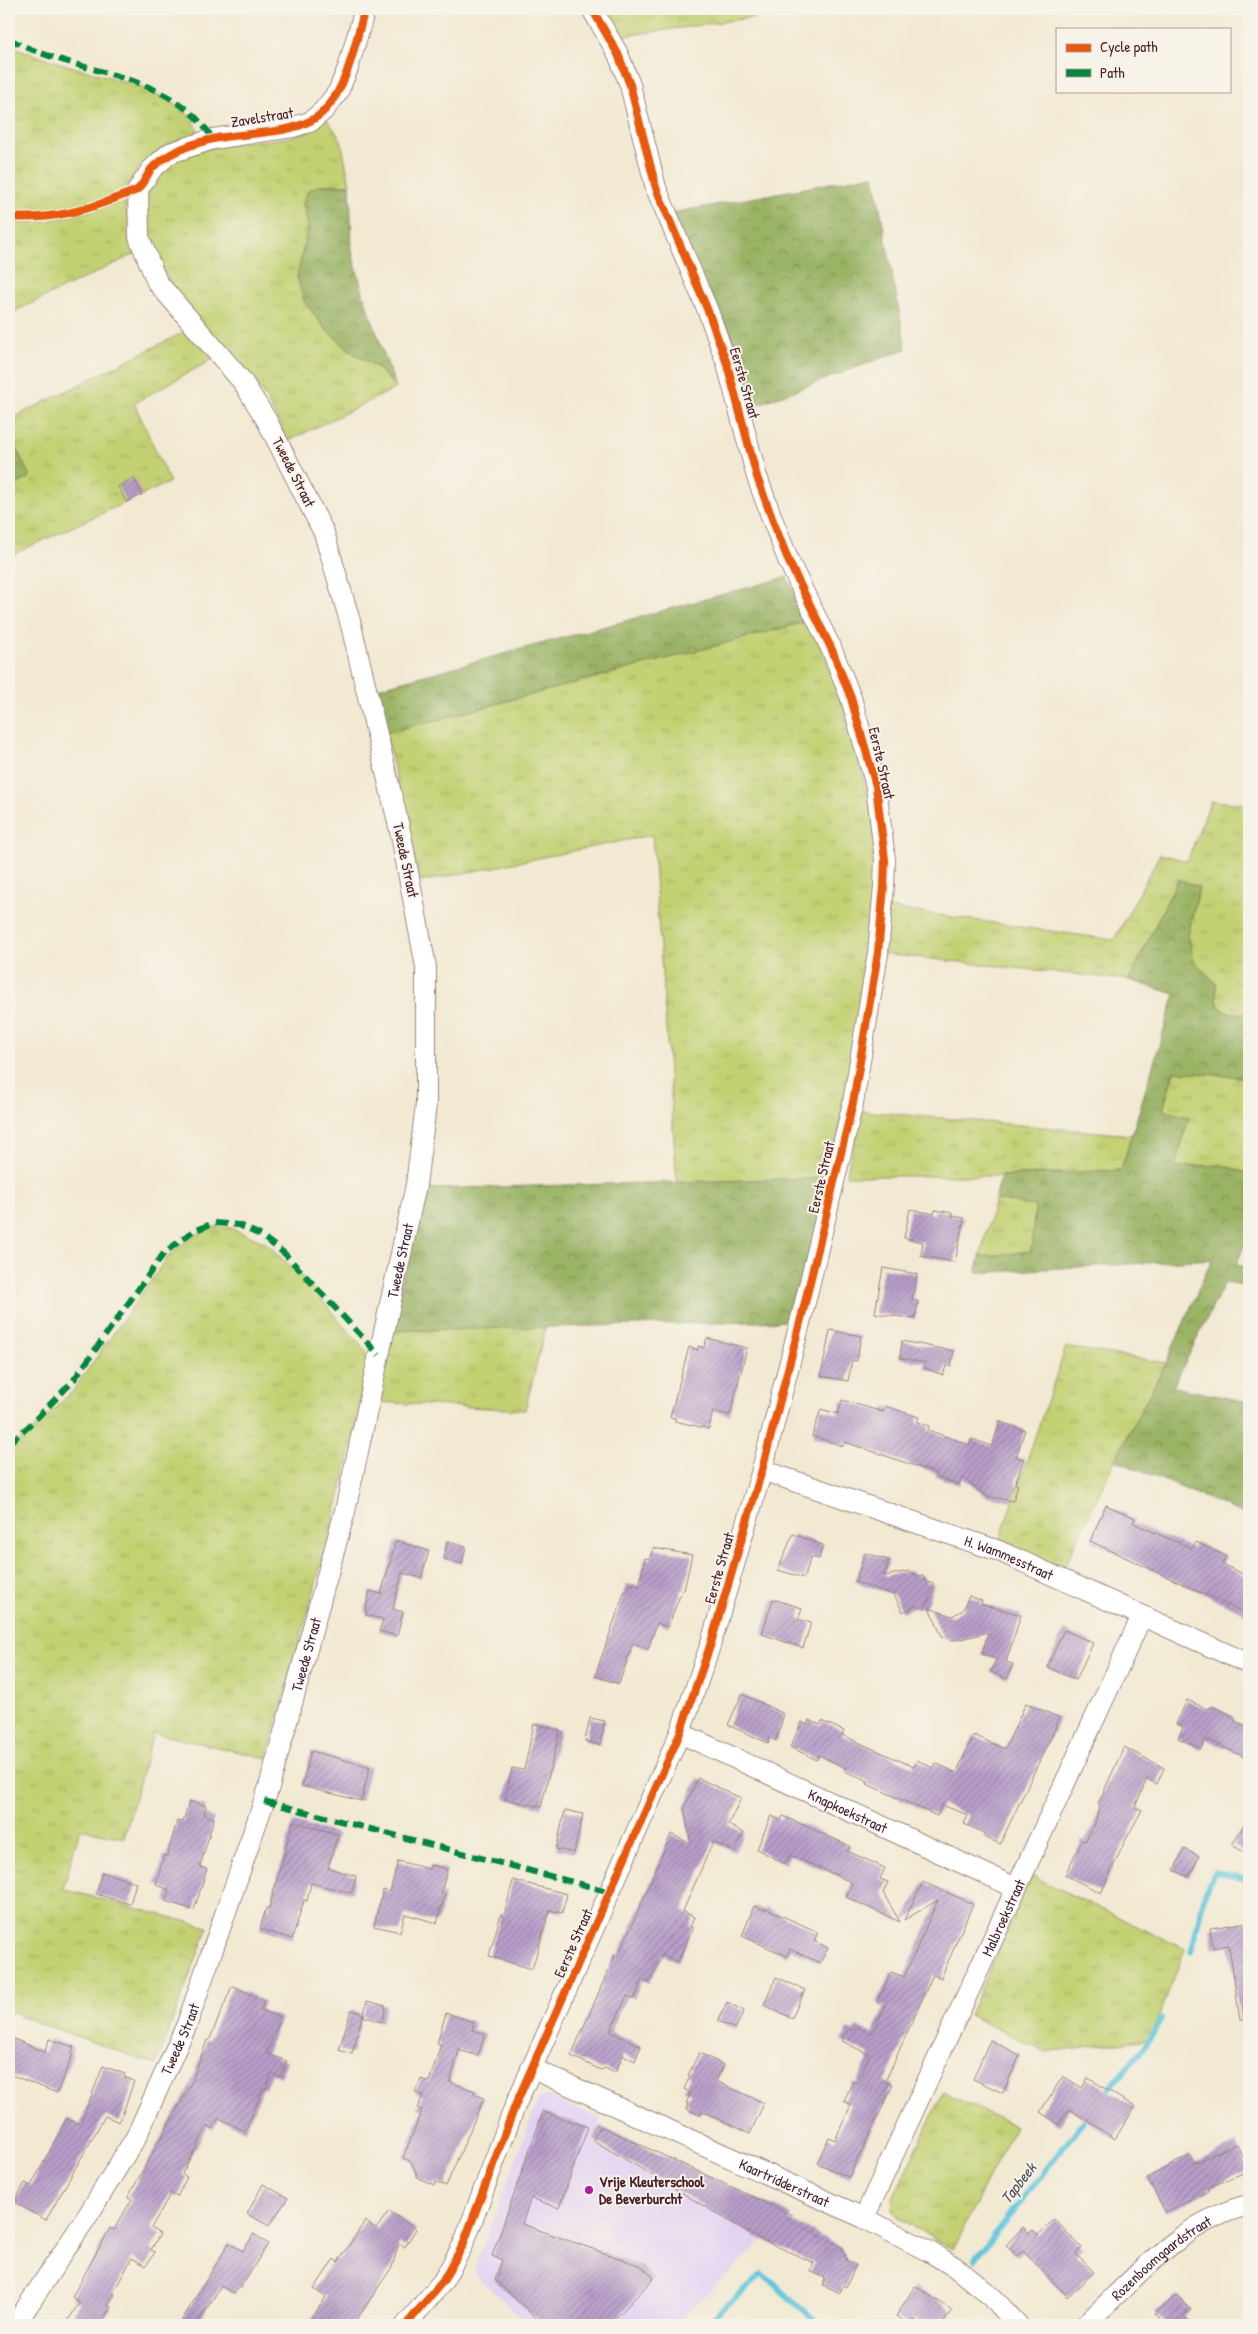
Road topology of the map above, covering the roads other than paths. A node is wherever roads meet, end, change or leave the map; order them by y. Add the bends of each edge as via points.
1 (365, 9) edge
2 (592, 9) edge
3 (138, 189) joint
4 (762, 1470) junction
5 (1142, 1616) junction
6 (1249, 1664) edge
7 (680, 1733) junction
8 (1016, 1888) junction
9 (531, 2068) junction
10 (1249, 2205) edge
11 (864, 2218) junction
12 (15, 2325) edge
13 (406, 2325) edge
14 (1018, 2325) edge
15 (1085, 2325) edge

1 - 3 street, Zavelstraat via 338,92 310,122 213,139 170,154 152,169
2 - 4 street, Eerste Straat via 618,54 630,86 656,188 712,320 757,477 773,521 851,698 876,786 884,848 878,953 853,1103
3 - 12 street, Tweede Straat via 139,237 157,282 242,381 288,458 324,533 350,621 413,892 426,967 426,1105 416,1185 346,1511 269,1787 187,2024 136,2137
4 - 5 street, H. Wammesstraat via 991,1548
4 - 7 street, Eerste Straat via 710,1646
5 - 6 street, H. Wammesstraat
5 - 8 street, Malbroekstraat
7 - 8 street, Knapkoekstraat
7 - 9 street, Eerste Straat
8 - 11 street, Malbroekstraat
9 - 11 street, Kaartridderstraat
9 - 13 street, Eerste Straat via 463,2245 443,2280
10 - 15 street, Rozenboomgaardstraat via 1203,2223 1177,2240
11 - 14 street, Kaartridderstraat via 955,2267 992,2297

